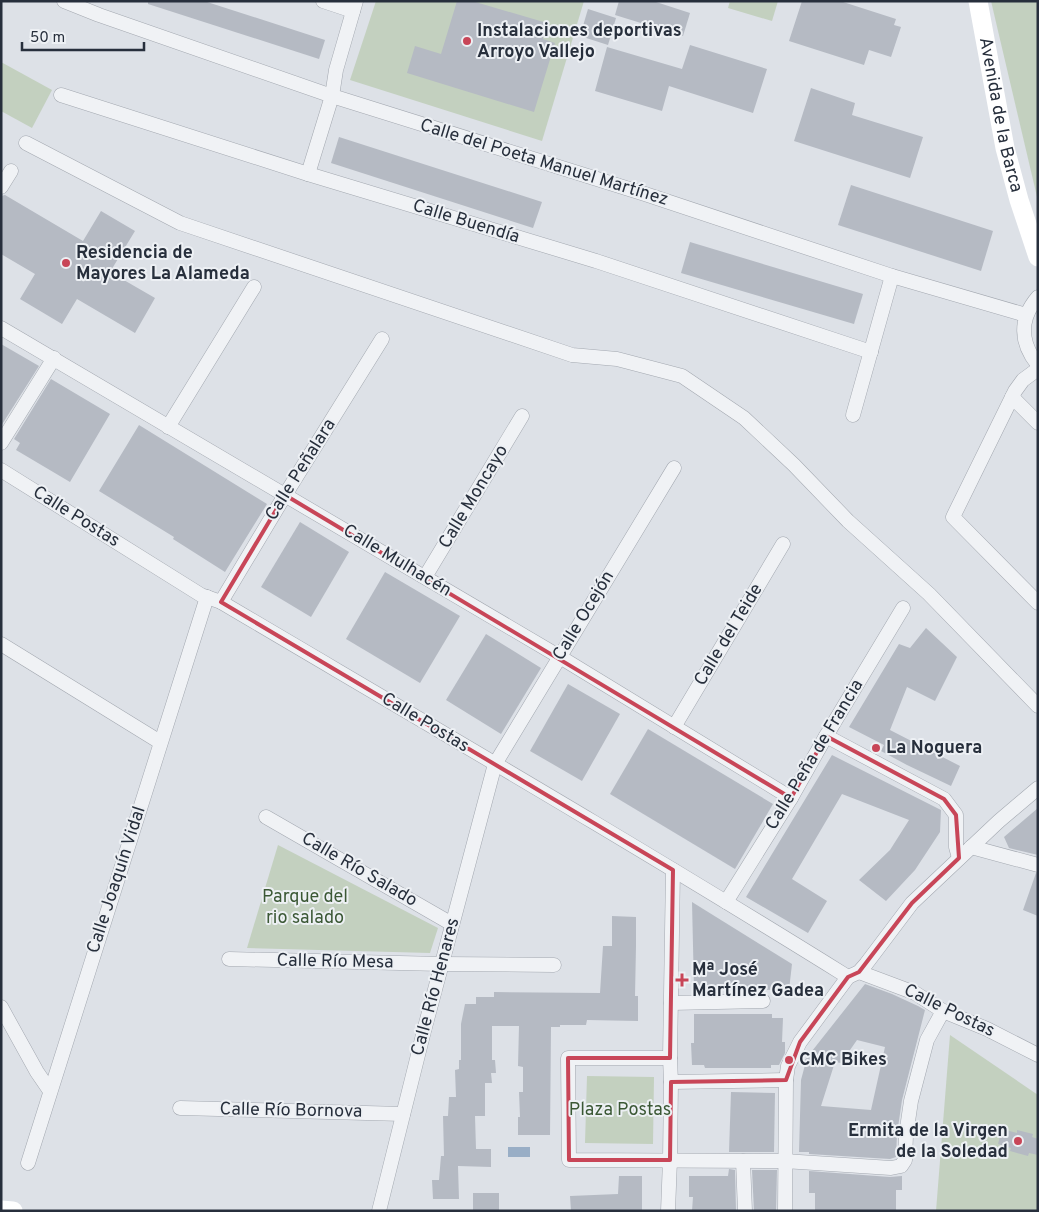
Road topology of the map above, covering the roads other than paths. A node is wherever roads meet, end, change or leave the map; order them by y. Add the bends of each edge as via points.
1 (64, 1) edge
2 (323, 1) edge
3 (978, 1) edge
4 (82, 4) edge
5 (354, 6) edge
6 (61, 95) dead end
7 (332, 96) junction
8 (26, 143) dead end
9 (11, 172) dead end
10 (308, 174) junction
11 (1, 187) edge
12 (1038, 256) edge
13 (892, 276) junction
14 (254, 286) dead end
15 (1038, 297) edge
16 (1026, 316) junction
17 (1, 328) edge
18 (382, 339) dead end
19 (871, 352) junction
20 (54, 358) junction
21 (1038, 367) edge
22 (1012, 397) junction
23 (853, 415) dead end
24 (522, 416) dead end
25 (1038, 423) edge
26 (168, 427) junction
27 (1, 444) edge
28 (674, 468) dead end
29 (1, 470) edge
30 (285, 495) junction
31 (783, 544) dead end
32 (425, 577) junction
33 (206, 597) junction
34 (221, 602) junction
35 (1038, 603) edge
36 (903, 608) dead end
37 (1, 644) edge
38 (560, 657) junction
39 (1038, 706) edge
40 (674, 727) junction
41 (826, 736) junction
42 (160, 742) junction
43 (495, 764) junction
44 (1038, 788) edge
45 (790, 798) junction
46 (266, 817) dead end
47 (971, 847) junction
48 (959, 858) junction
49 (1038, 865) edge
50 (673, 870) junction
51 (726, 902) junction
52 (452, 924) junction
53 (229, 959) dead end
54 (441, 964) junction
55 (554, 965) dead end
56 (853, 975) junction
57 (763, 1002) dead end
58 (671, 1003) junction
59 (1, 1007) edge
60 (943, 1011) junction
61 (1038, 1055) edge
62 (670, 1058) junction
63 (786, 1080) junction
64 (671, 1082) junction
65 (50, 1091) junction
66 (180, 1108) dead end
67 (402, 1114) junction
68 (670, 1160) junction
69 (743, 1161) junction
70 (784, 1161) junction
71 (28, 1163) dead end
72 (379, 1211) edge
73 (668, 1211) edge
74 (745, 1211) edge
75 (785, 1211) edge

1 - 4 street, Calle del Poeta Manuel Martínez
2 - 5 street
3 - 12 street, Avenida de la Barca via 1005,148
4 - 7 street, Calle del Poeta Manuel Martínez
5 - 7 street
6 - 10 street, Calle Buendía
7 - 10 street
7 - 13 street, Calle del Poeta Manuel Martínez
8 - 39 street via 180,223 572,355 617,359 682,376 744,418 848,521 929,594
9 - 11 street
10 - 19 street, Calle Buendía via 596,261
13 - 16 street, Calle del Poeta Manuel Martínez
13 - 19 street
14 - 26 street
15 - 16 street
16 - 21 street via 1025,343
17 - 20 street, Calle Mulhacén
18 - 30 street, Calle Peñalara
19 - 23 street
20 - 26 street, Calle Mulhacén
20 - 27 street
21 - 22 street via 1023,380
22 - 25 street
22 - 35 street via 953,517
24 - 32 street, Calle Moncayo
26 - 30 street, Calle Mulhacén
28 - 38 street, Calle Ocejón
29 - 33 street, Calle Postas
30 - 32 street, Calle Mulhacén
30 - 34 street, Calle Peñalara
31 - 40 street, Calle del Teide
32 - 38 street, Calle Mulhacén
33 - 34 street, Calle Postas
33 - 42 street, Calle Joaquín Vidal
34 - 43 street, Calle Postas
36 - 41 street, Calle Peña de Francia
37 - 42 street
38 - 40 street, Calle Mulhacén
38 - 43 street, Calle Ocejón
40 - 45 street, Calle Mulhacén
41 - 45 street, Calle Peña de Francia
41 - 48 street via 944,798 956,815
42 - 65 street, Calle Joaquín Vidal
43 - 50 street, Calle Postas
43 - 52 street, Calle Río Henares
44 - 47 street
45 - 51 street, Calle Peña de Francia
46 - 52 street, Calle Río Salado
47 - 48 street
47 - 49 street
48 - 56 street via 912,903
50 - 51 street, Calle Postas
50 - 58 street
51 - 56 street, Calle Postas
52 - 54 street, Calle Río Henares
53 - 54 street, Calle Río Mesa
54 - 55 street, Calle Río Mesa
54 - 67 street, Calle Río Henares
56 - 60 street, Calle Postas via 914,993
56 - 63 street via 800,1042 788,1066
57 - 58 street
58 - 62 street
59 - 65 street
60 - 61 street, Calle Postas
60 - 70 street via 927,1040 911,1101 906,1160 901,1166
62 - 64 street
62 - 68 street via 568,1058 569,1160
63 - 64 street
63 - 70 street
64 - 68 street
65 - 71 street, Calle Joaquín Vidal
66 - 67 street, Calle Río Bornova
67 - 72 street, Calle Río Henares
68 - 69 street
68 - 73 street
69 - 70 street
69 - 74 street
70 - 75 street

